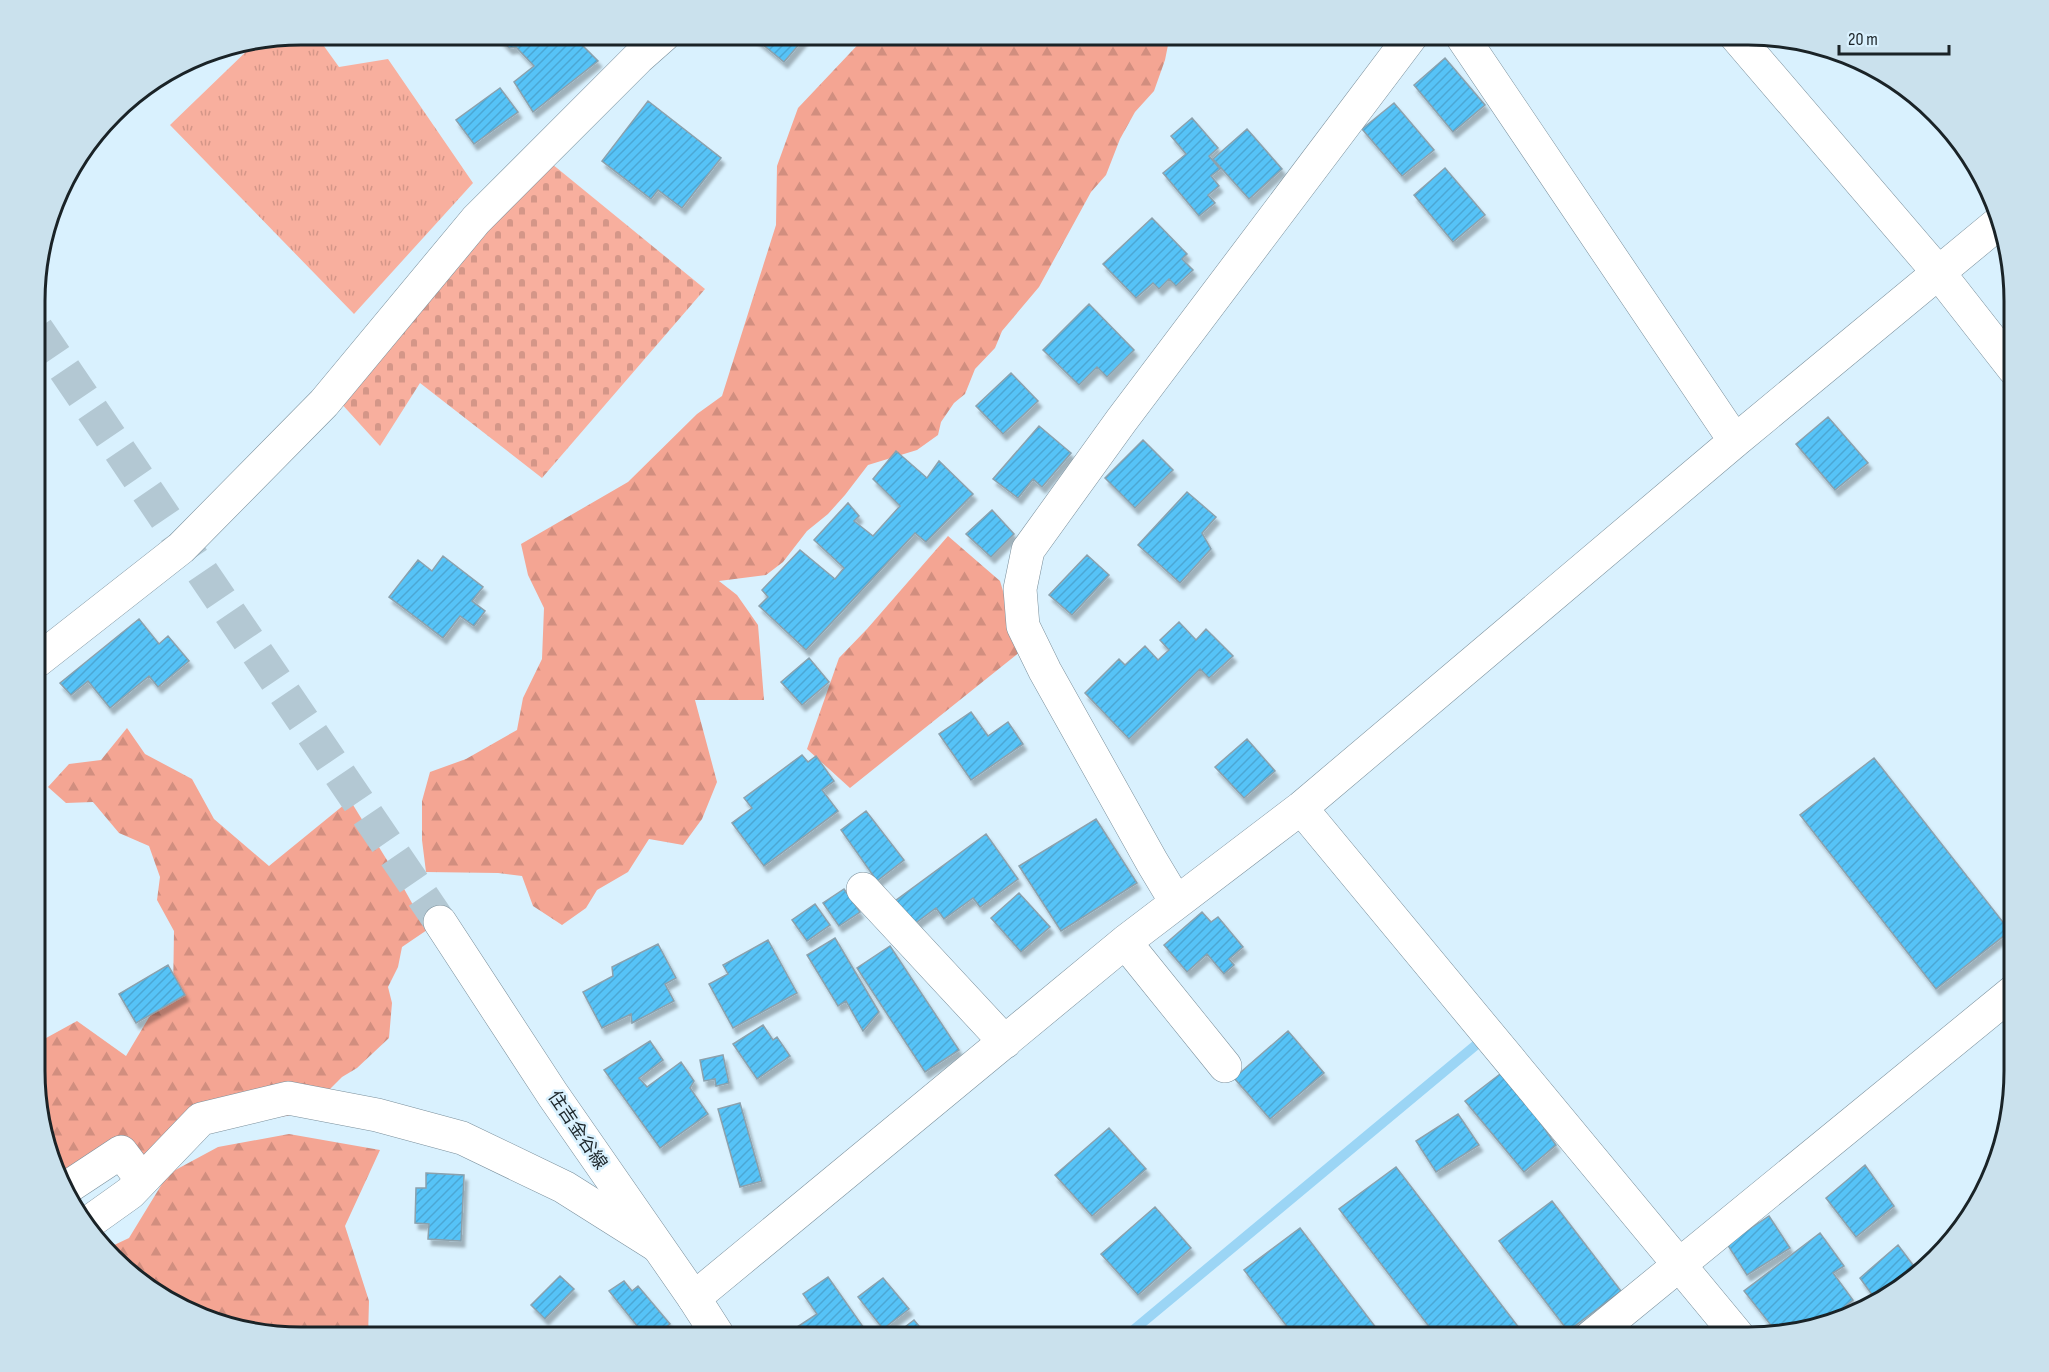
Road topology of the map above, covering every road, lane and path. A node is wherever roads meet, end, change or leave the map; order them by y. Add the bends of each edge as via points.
1 (1404, 45) edge
2 (1468, 45) edge
3 (1744, 45) edge
4 (630, 46) edge
5 (1993, 228) edge
6 (1938, 272) junction
7 (2004, 356) edge
8 (1735, 441) junction
9 (45, 655) edge
10 (1300, 808) junction
11 (863, 889) dead end
12 (1176, 902) junction
13 (440, 922) tunnel mouth
14 (1125, 942) junction
15 (2004, 999) edge
16 (1005, 1042) junction
17 (1225, 1066) dead end
18 (142, 1180) junction
19 (71, 1185) edge
20 (93, 1220) edge
21 (656, 1245) junction
22 (1679, 1264) junction
23 (694, 1298) junction
24 (713, 1327) edge
25 (1603, 1327) edge
26 (1731, 1327) edge

1 - 12 street via 1028,550 1020,589 1023,626
2 - 8 street
3 - 6 street
4 - 9 street via 476,220 324,403 181,548
5 - 6 street
6 - 7 street
6 - 8 street
8 - 10 street
10 - 12 street
10 - 22 street
11 - 16 street
12 - 14 street
13 - 21 street, 住吉金谷線
14 - 16 street
14 - 17 street
15 - 22 street
16 - 23 street
18 - 19 street via 121,1152
18 - 20 street
18 - 21 street via 201,1119 288,1098 377,1115 462,1138 564,1187
21 - 23 street, 住吉金谷線
22 - 25 street
22 - 26 street
23 - 24 street, 住吉金谷線

